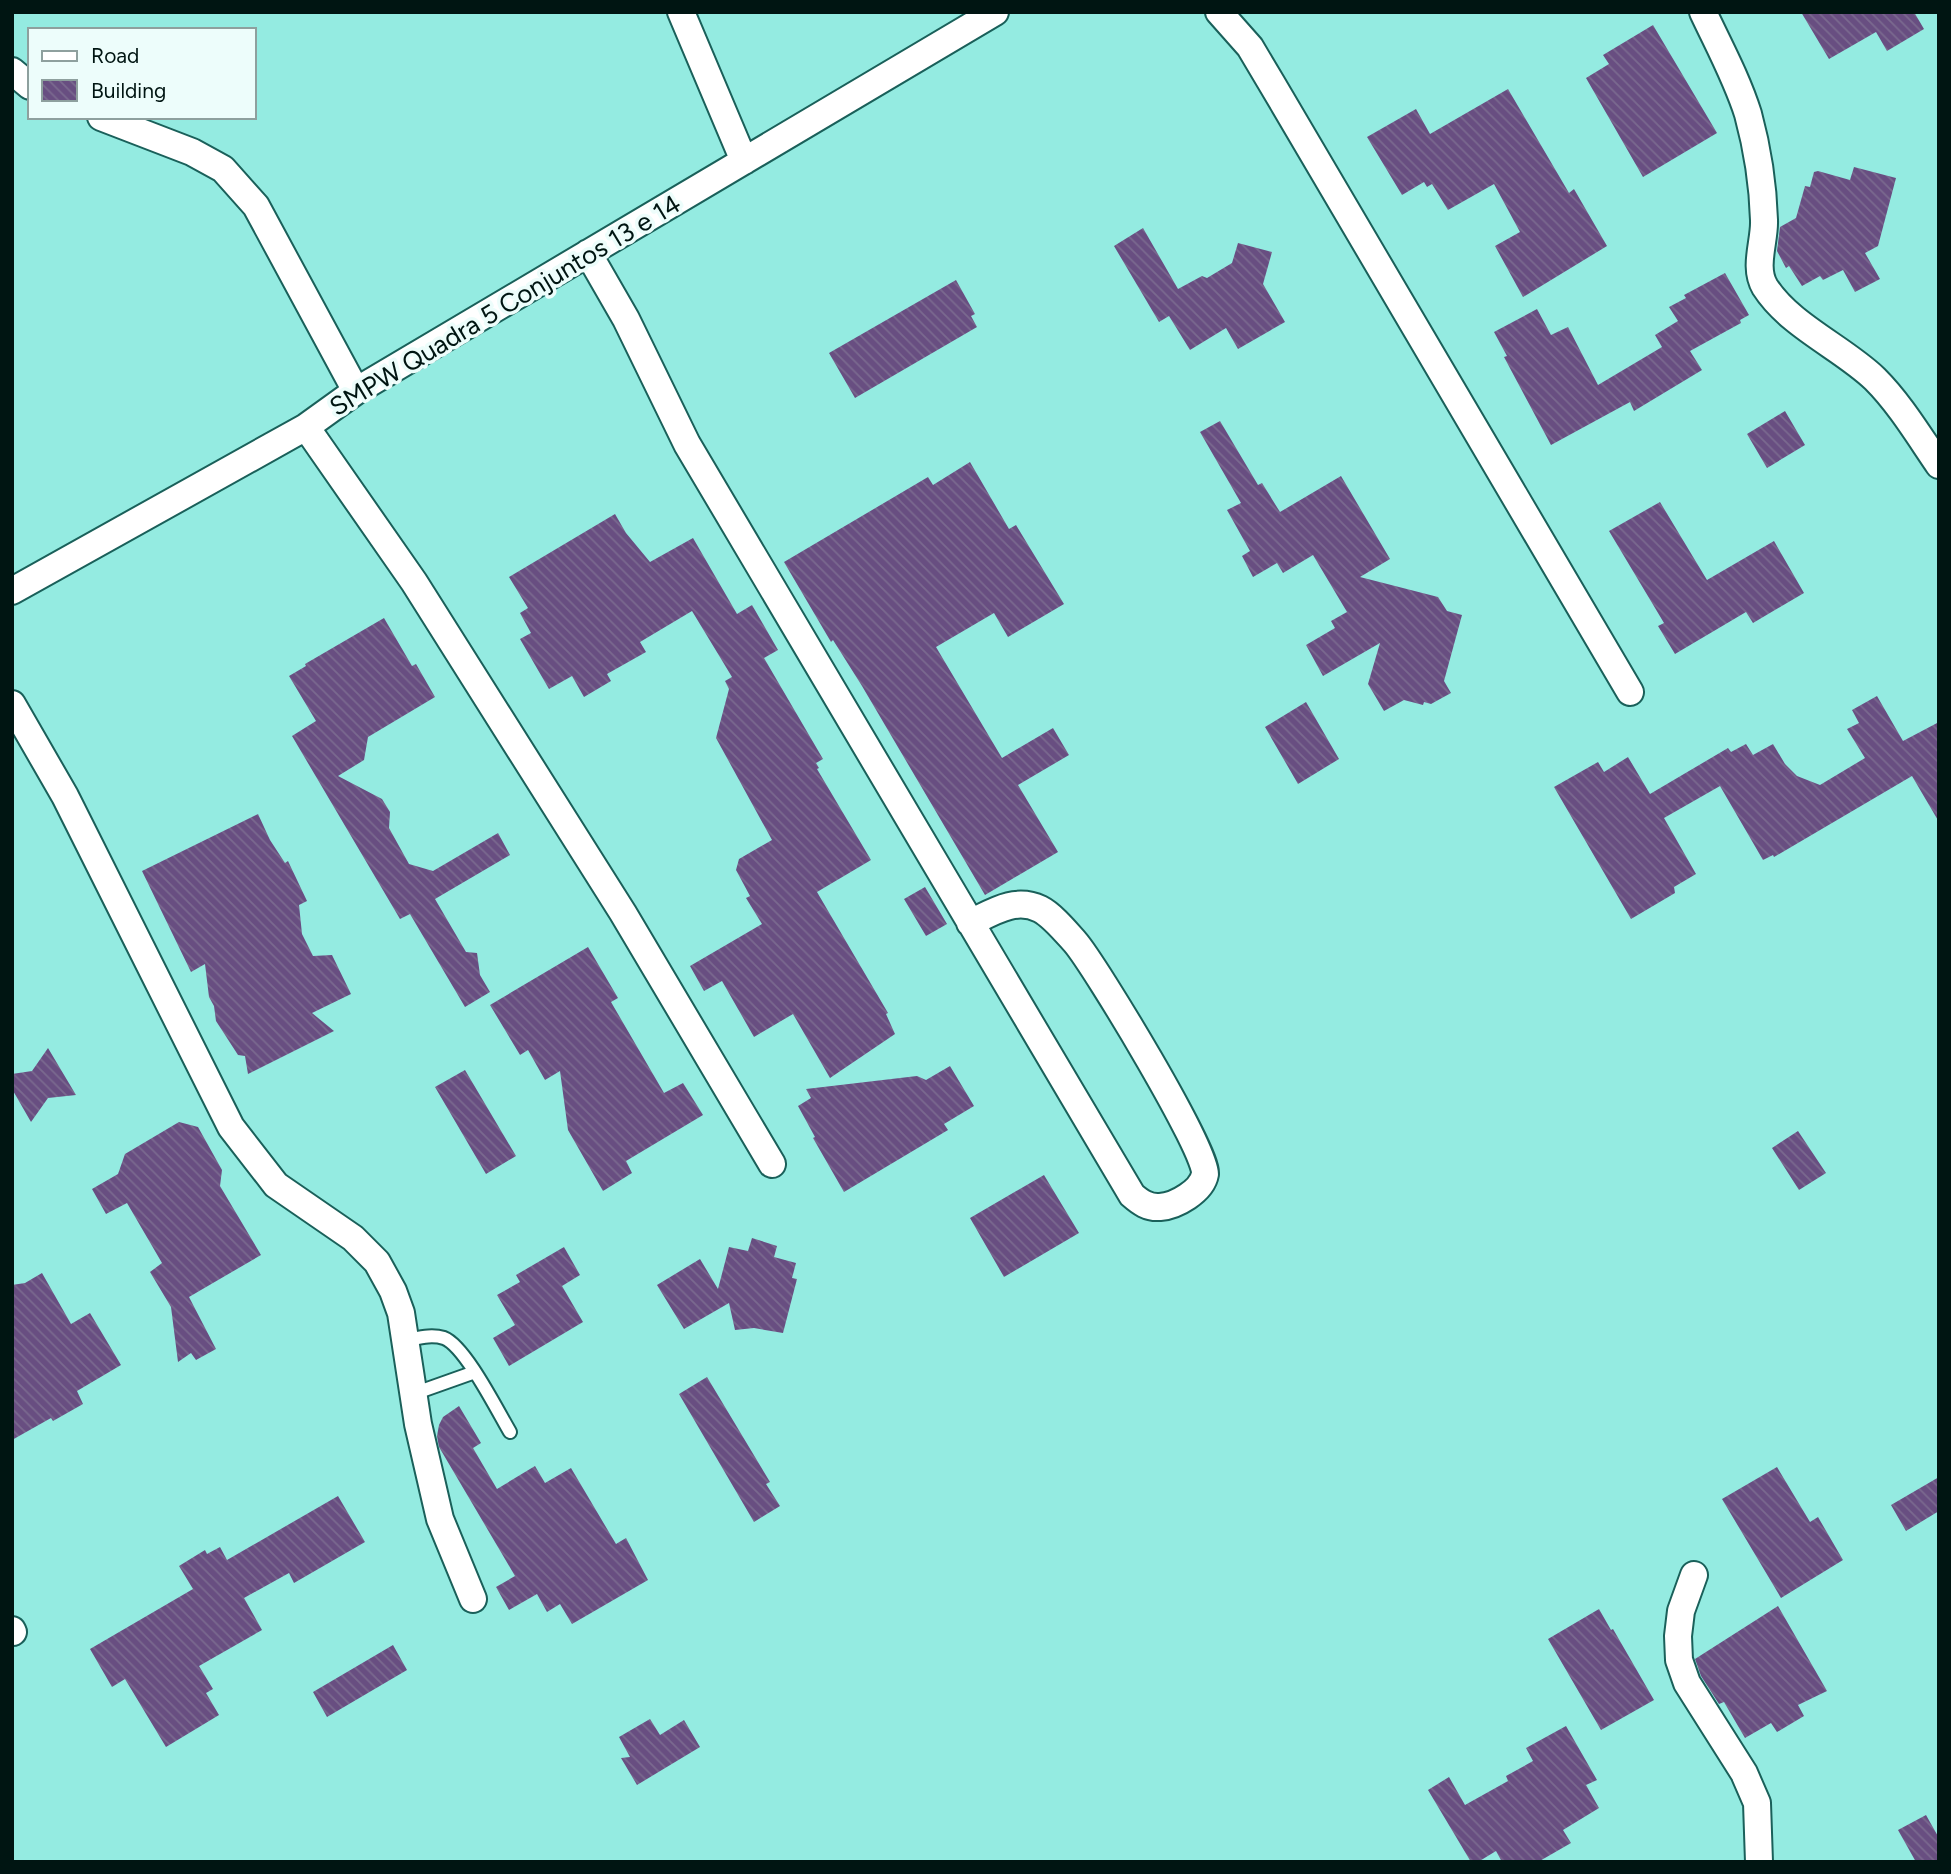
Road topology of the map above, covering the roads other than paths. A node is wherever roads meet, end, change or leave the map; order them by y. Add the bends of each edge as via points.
1 (681, 12) edge
2 (995, 12) edge
3 (1219, 12) edge
4 (1703, 12) edge
5 (12, 71) edge
6 (28, 84) edge
7 (106, 119) edge
8 (744, 161) junction
9 (588, 253) junction
10 (356, 391) junction
11 (306, 427) junction
12 (1939, 465) edge
13 (12, 591) edge
14 (1630, 692) dead end
15 (12, 704) edge
16 (970, 923) junction
17 (772, 1164) dead end
18 (405, 1340) junction
19 (475, 1372) junction
20 (413, 1394) junction
21 (510, 1432) dead end
22 (1694, 1575) dead end
23 (473, 1600) dead end
24 (1759, 1862) edge

1 - 8 street
2 - 8 street, SMPW Quadra 5 Conjuntos 13 e 14
3 - 14 street via 1250,47
4 - 12 street via 1748,115 1764,221 1759,267 1765,287 1787,311 1875,379
5 - 6 street
7 - 10 street via 223,169 256,206
8 - 9 street, SMPW Quadra 5 Conjuntos 13 e 14
9 - 10 street, SMPW Quadra 5 Conjuntos 13 e 14
9 - 16 street via 687,444
10 - 11 street, SMPW Quadra 5 Conjuntos 13 e 14
11 - 13 street, SMPW Quadra 5 Conjuntos 13 e 14
11 - 17 street via 414,582 623,913
15 - 18 street via 65,796 231,1127 276,1185 353,1238 377,1262 401,1313
16 - 16 street via 1132,1195 1142,1204 1160,1207 1183,1200 1200,1184 1204,1161 1163,1084 1075,942 1042,910 1024,903
18 - 19 lane via 425,1336 451,1341
18 - 20 street
19 - 20 lane
19 - 21 lane
20 - 23 street via 440,1519
22 - 24 street via 1681,1611 1679,1660 1687,1683 1744,1773 1757,1803

